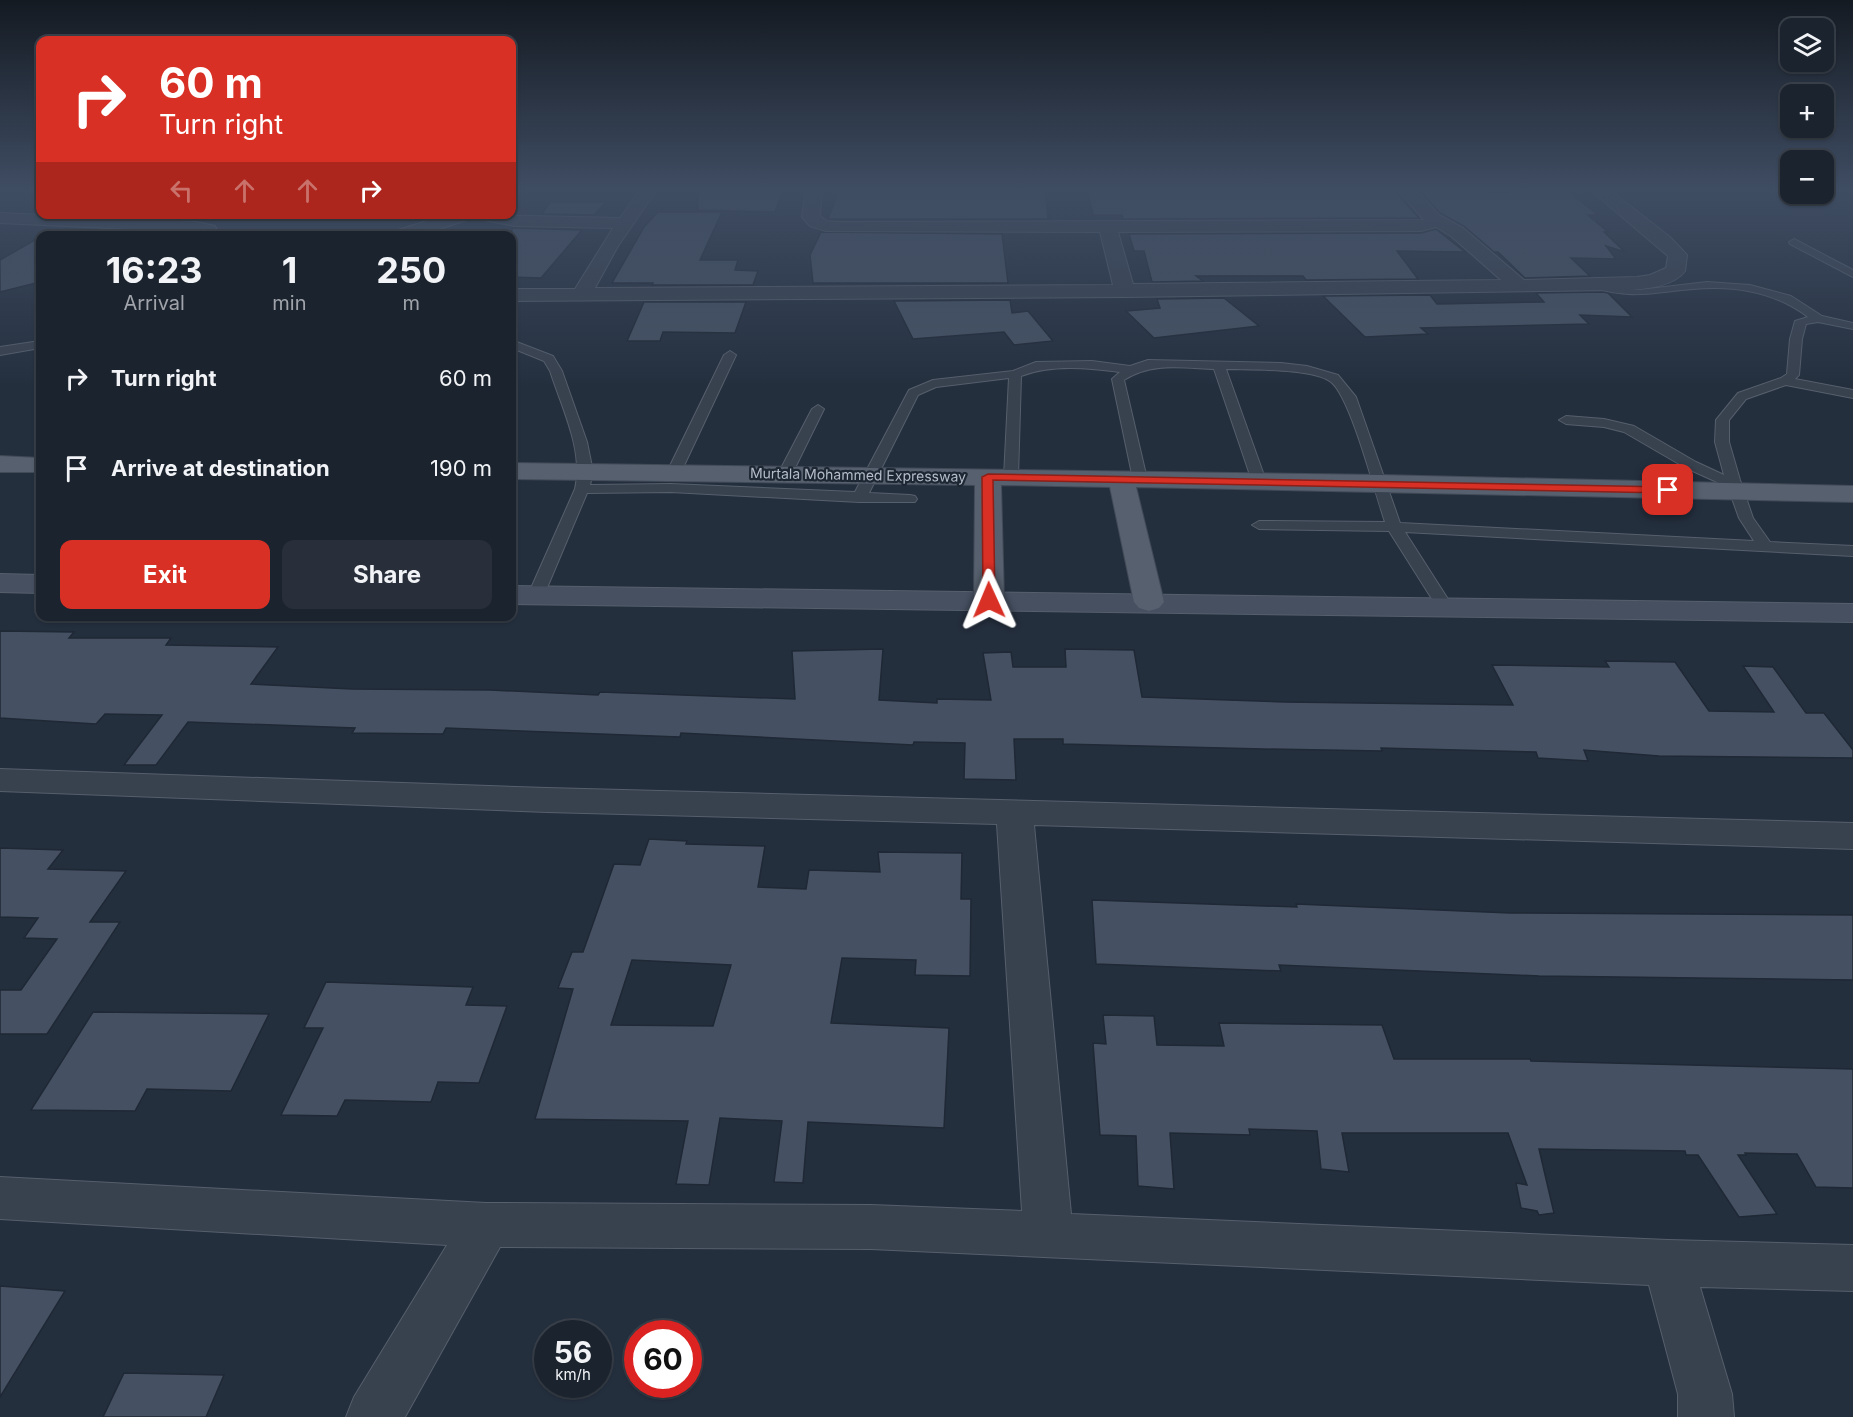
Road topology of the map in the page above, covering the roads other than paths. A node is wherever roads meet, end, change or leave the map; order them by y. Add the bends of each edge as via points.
1 (604, 254) edge
2 (1115, 254) edge
3 (1482, 254) edge
4 (1677, 254) edge
5 (1816, 254) edge
6 (1853, 274) edge
7 (1518, 285) junction
8 (1596, 285) junction
9 (1125, 291) junction
10 (516, 295) edge
11 (581, 296) junction
12 (1818, 319) junction
13 (1853, 326) edge
14 (36, 346) edge
15 (516, 346) edge
16 (0, 351) edge
17 (730, 355) dead end
18 (1219, 365) junction
19 (1131, 370) junction
20 (1015, 374) junction
21 (1785, 381) junction
22 (1853, 394) edge
23 (818, 409) dead end
24 (1566, 420) dead end
25 (0, 464) edge
26 (36, 465) edge
27 (516, 472) edge
28 (674, 472) junction
29 (785, 474) junction
30 (869, 475) junction
31 (1000, 477) junction
32 (1131, 479) junction
33 (584, 481) junction
34 (1259, 481) junction
35 (1380, 483) junction
36 (1736, 488) junction
37 (1853, 494) edge
38 (858, 498) junction
39 (910, 499) dead end
40 (1259, 525) dead end
41 (1394, 527) junction
42 (1764, 545) junction
43 (1853, 551) edge
44 (0, 583) edge
45 (36, 584) edge
46 (524, 595) edge
47 (989, 600) junction
48 (1149, 602) junction
49 (1444, 607) junction
50 (1853, 614) edge
51 (0, 780) edge
52 (1015, 814) junction
53 (1853, 836) edge
54 (0, 1198) edge
55 (486, 1225) junction
56 (1048, 1235) junction
57 (1668, 1263) junction
58 (1853, 1268) edge
59 (374, 1417) edge
60 (1706, 1417) edge

1 - 11 street
2 - 9 street
3 - 7 street
4 - 8 street via 1675,271 1661,280
5 - 6 lane
7 - 8 street
7 - 9 street
8 - 12 lane via 1613,291 1649,294 1701,285 1768,292 1789,299
9 - 11 street
10 - 11 street
12 - 13 lane
12 - 21 lane via 1801,321 1793,375
14 - 16 lane
15 - 33 lane via 549,358 556,370 580,442
17 - 28 lane
18 - 19 lane via 1148,364
18 - 34 lane
18 - 35 lane via 1281,367 1334,378 1350,397
19 - 20 lane via 1064,364 1036,366
19 - 32 lane via 1118,379
20 - 30 lane via 933,384 913,393
20 - 31 lane
21 - 22 lane
21 - 36 lane via 1742,396 1723,420 1722,442
23 - 29 lane
24 - 36 lane via 1629,429
25 - 26 main road
27 - 33 main road, Murtala Mohammed Expressway
28 - 29 main road, Murtala Mohammed Expressway
28 - 33 main road, Murtala Mohammed Expressway
29 - 30 main road, Murtala Mohammed Expressway
30 - 31 main road, Murtala Mohammed Expressway
30 - 38 lane
31 - 32 main road, Murtala Mohammed Expressway
31 - 47 main road
32 - 34 main road, Murtala Mohammed Expressway
32 - 48 main road
33 - 38 lane
33 - 46 lane
34 - 35 main road, Murtala Mohammed Expressway
35 - 36 main road, Murtala Mohammed Expressway
35 - 41 lane
36 - 37 main road, Murtala Mohammed Expressway
36 - 42 lane via 1746,518
38 - 39 lane
40 - 41 lane
41 - 42 lane
41 - 49 lane
42 - 43 lane
44 - 45 main road
46 - 47 main road
47 - 48 main road
48 - 49 main road
49 - 50 main road
51 - 52 street
52 - 53 street
52 - 56 street
54 - 55 street
55 - 56 street via 871,1227
55 - 59 street
56 - 57 street
57 - 58 street
57 - 60 street via 1705,1394

